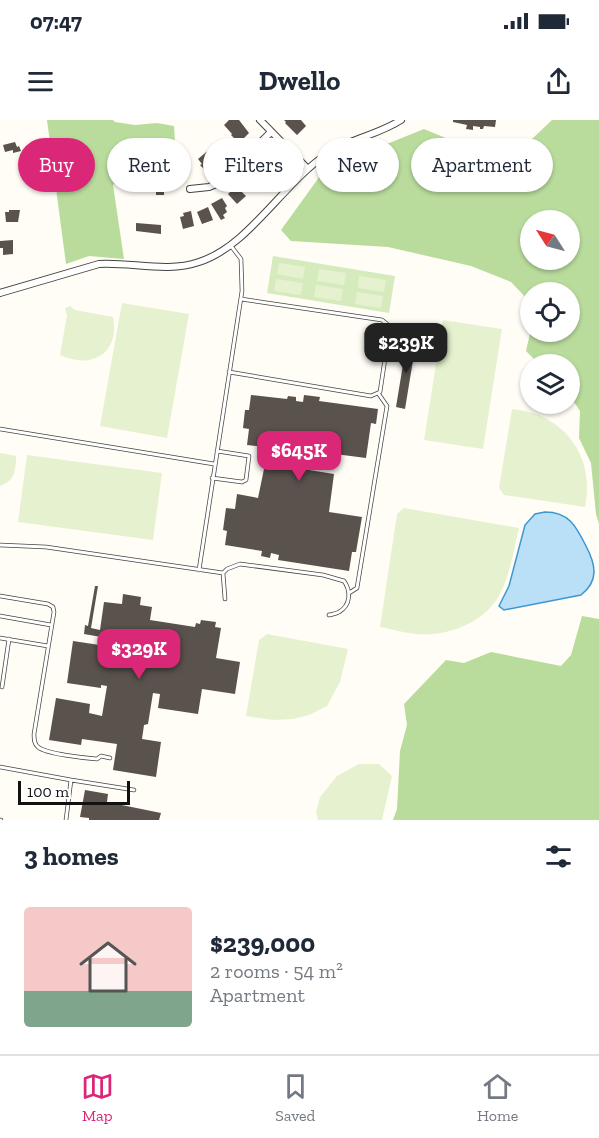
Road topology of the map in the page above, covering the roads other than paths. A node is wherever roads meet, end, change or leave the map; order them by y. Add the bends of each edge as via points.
1 (260, 120) edge
2 (401, 120) edge
3 (271, 132) junction
4 (308, 169) junction
5 (191, 189) edge
6 (230, 245) junction
7 (0, 293) edge
8 (241, 298) junction
9 (229, 372) junction
10 (378, 393) junction
11 (0, 429) edge
12 (217, 451) junction
13 (214, 464) junction
14 (212, 478) junction
15 (0, 545) edge
16 (199, 570) junction
17 (223, 573) junction
18 (349, 593) junction
19 (0, 596) edge
20 (225, 599) dead end
21 (329, 615) dead end
22 (0, 616) edge
23 (52, 625) junction
24 (0, 638) edge
25 (9, 639) junction
26 (48, 646) junction
27 (2, 687) dead end
28 (110, 758) dead end
29 (0, 767) edge
30 (71, 780) junction
31 (134, 790) dead end
32 (66, 820) edge

1 - 3 street
2 - 4 street via 340,146
3 - 4 street
3 - 5 street via 219,183
4 - 6 street
6 - 7 street via 200,262 184,266 99,264
6 - 8 lane via 241,259
8 - 9 lane
8 - 10 lane via 382,320 389,332
9 - 10 lane via 371,396
9 - 12 lane
10 - 18 lane via 387,406 357,588
11 - 13 lane
12 - 13 lane
12 - 14 lane via 249,456 246,480
13 - 14 lane
14 - 16 lane
15 - 16 lane via 46,547
16 - 17 lane
17 - 18 lane via 240,564 323,575 344,581
17 - 20 lane
18 - 21 lane via 348,603
19 - 23 lane via 48,603 54,612
22 - 23 lane
23 - 26 lane
24 - 25 lane
25 - 26 lane
25 - 27 lane
26 - 28 lane via 34,734 36,745 58,753
29 - 30 lane
30 - 31 lane
30 - 32 lane

